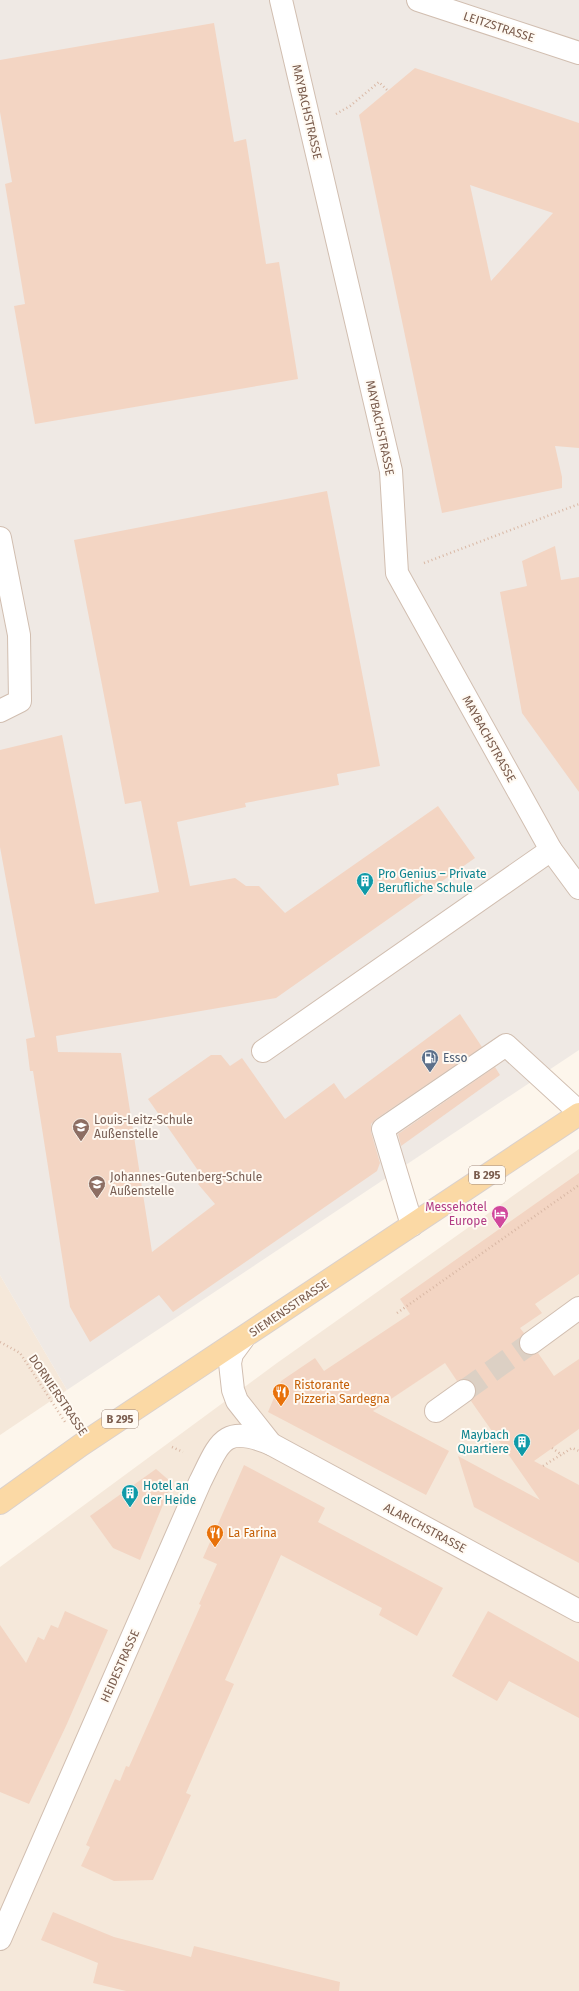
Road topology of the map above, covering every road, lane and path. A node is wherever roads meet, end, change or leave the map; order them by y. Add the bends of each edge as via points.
1 (281, 0) edge
2 (418, 0) edge
3 (579, 53) edge
4 (388, 91) dead end
5 (311, 127) junction
6 (579, 504) edge
7 (0, 538) edge
8 (397, 573) junction
9 (0, 711) edge
10 (551, 850) junction
11 (579, 888) edge
12 (263, 1051) dead end
13 (579, 1113) edge
14 (579, 1185) edge
15 (412, 1225) junction
16 (579, 1308) edge
17 (397, 1313) dead end
18 (243, 1339) junction
19 (0, 1342) edge
20 (531, 1343) tunnel mouth
21 (464, 1391) tunnel mouth
22 (436, 1411) dead end
23 (271, 1444) junction
24 (81, 1445) junction
25 (552, 1448) dead end
26 (579, 1451) edge
27 (562, 1455) junction
28 (543, 1466) dead end
29 (0, 1503) edge
30 (579, 1611) edge
31 (0, 1938) edge

1 - 5 street, MAYBACHSTRASSE
2 - 3 street, LEITZSTRASSE
4 - 5 path via 379,82 350,106
5 - 8 street, MAYBACHSTRASSE via 391,471
6 - 8 path
7 - 9 street via 18,635 20,701
8 - 10 street, MAYBACHSTRASSE
10 - 11 street, MAYBACHSTRASSE
10 - 12 street
13 - 15 main road, SIEMENSSTRASSE / B 295
13 - 15 street via 506,1045 383,1129
14 - 17 path
15 - 18 main road, SIEMENSSTRASSE / B 295
16 - 20 street
18 - 23 street via 232,1354 230,1363 233,1390 237,1401
18 - 24 main road, SIEMENSSTRASSE / B 295
19 - 24 path, DORNIERSTRASSE via 20,1353
21 - 22 street
23 - 30 street, ALARICHSTRASSE
23 - 31 street, HEIDESTRASSE via 252,1436 231,1436 219,1446 200,1482
24 - 29 main road, SIEMENSSTRASSE / B 295
25 - 27 path
26 - 27 path via 572,1448
27 - 28 path

